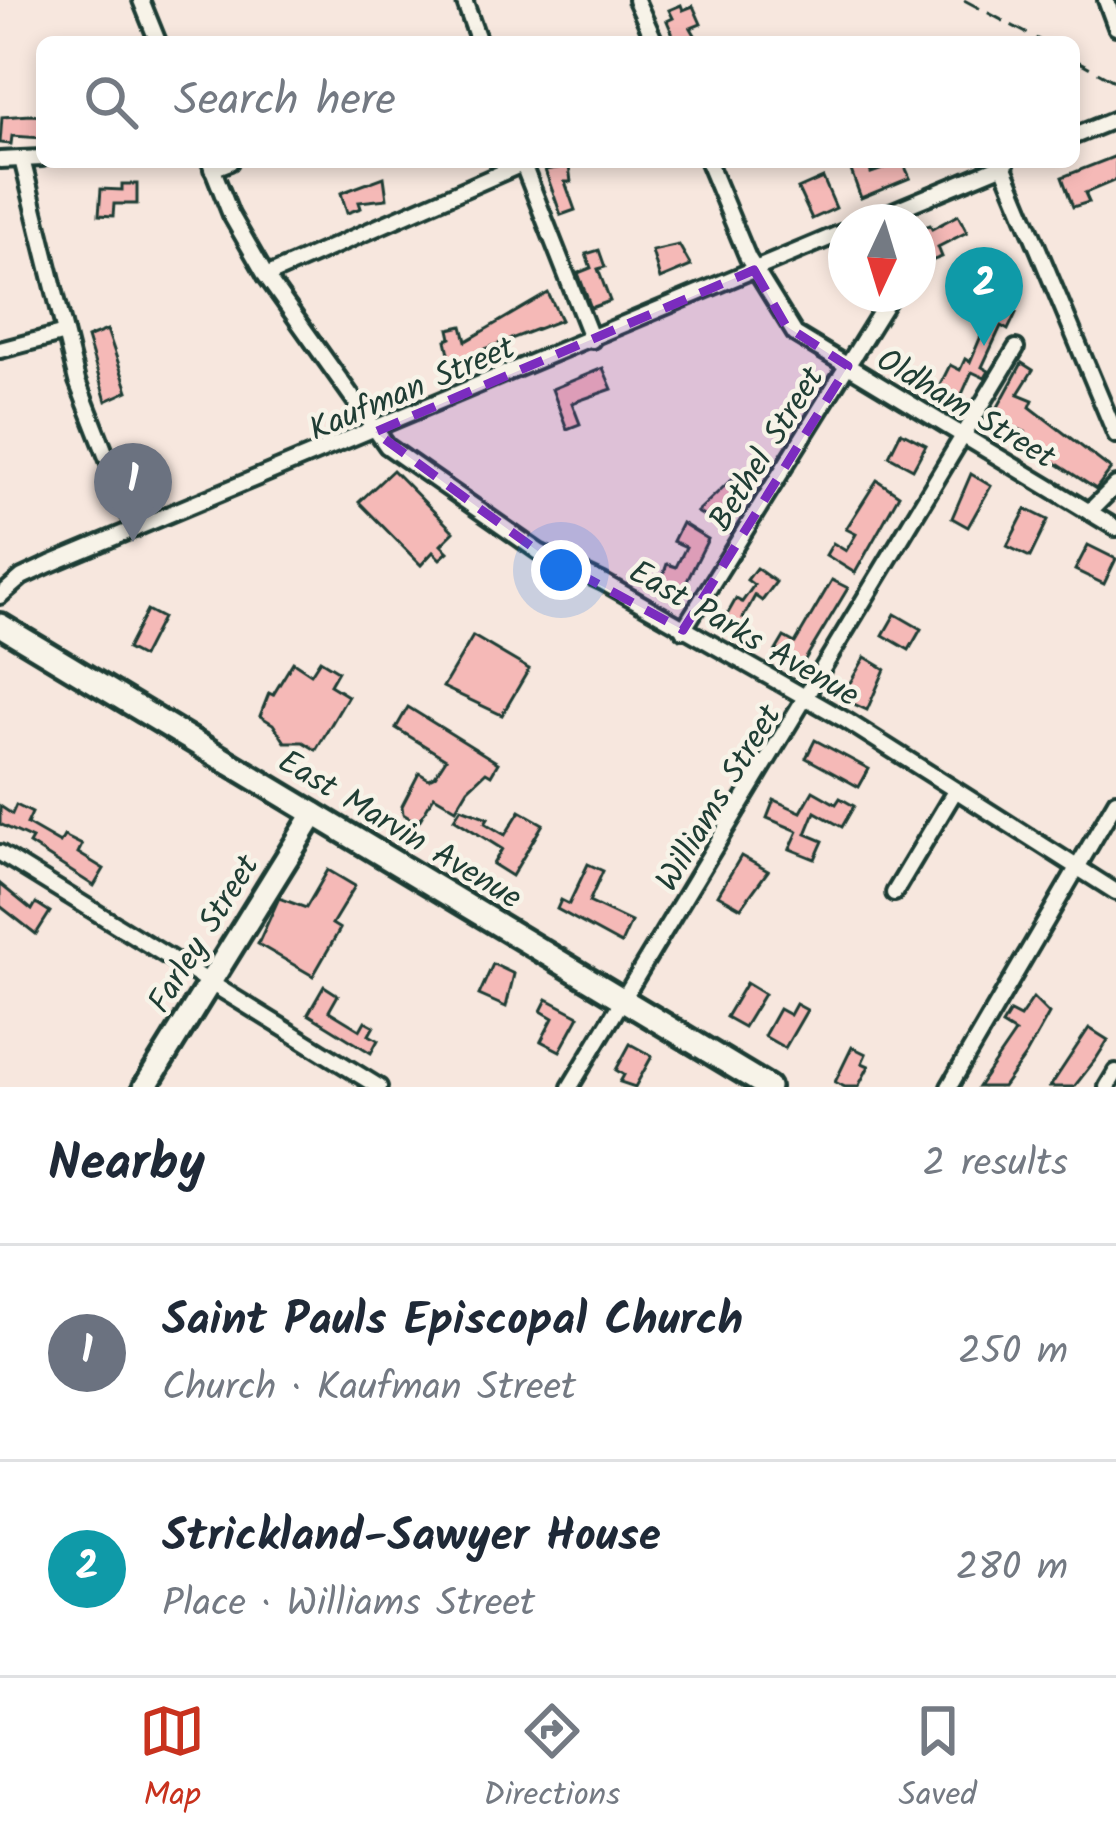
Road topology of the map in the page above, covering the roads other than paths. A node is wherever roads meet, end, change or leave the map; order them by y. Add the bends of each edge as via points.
1 (141, 0) edge
2 (464, 0) edge
3 (636, 0) edge
4 (1106, 0) edge
5 (1116, 27) edge
6 (156, 36) edge
7 (477, 36) edge
8 (652, 36) edge
9 (1116, 119) edge
10 (1080, 134) edge
11 (36, 159) edge
12 (0, 160) edge
13 (22, 160) junction
14 (212, 168) edge
15 (511, 168) edge
16 (524, 168) edge
17 (711, 168) edge
18 (998, 168) edge
19 (1009, 168) edge
20 (918, 204) edge
21 (828, 239) edge
22 (754, 270) junction
23 (266, 276) junction
24 (881, 312) edge
25 (65, 333) junction
26 (592, 340) junction
27 (1016, 348) dead end
28 (0, 350) edge
29 (848, 366) junction
30 (375, 432) junction
31 (1116, 435) edge
32 (963, 436) junction
33 (1116, 485) edge
34 (1088, 512) junction
35 (1116, 528) edge
36 (135, 529) junction
37 (0, 596) edge
38 (2, 630) edge
39 (683, 630) junction
40 (808, 699) junction
41 (955, 791) junction
42 (1116, 801) edge
43 (314, 814) junction
44 (0, 853) edge
45 (1077, 868) junction
46 (1116, 892) edge
47 (893, 893) dead end
48 (211, 983) junction
49 (622, 1000) junction
50 (1116, 1072) edge
51 (145, 1087) edge
52 (379, 1087) edge
53 (570, 1087) edge
54 (768, 1087) edge
55 (949, 1087) edge
56 (1107, 1087) edge

1 - 6 street
2 - 7 street
3 - 8 street
4 - 5 street
9 - 10 street
11 - 13 street
12 - 13 street
13 - 25 street
14 - 23 street, East Parks Avenue
15 - 23 street
16 - 26 street
17 - 22 street, Oldham Street
18 - 20 street
19 - 31 street
21 - 22 street, Kaufman Street
22 - 26 street, Kaufman Street
22 - 29 street, Oldham Street via 786,326
23 - 30 street, East Parks Avenue
24 - 29 street, Bethel Street
25 - 28 street
25 - 36 street
26 - 30 street, Kaufman Street
27 - 32 street, Williams Street
29 - 32 street, Oldham Street
29 - 39 street, Bethel Street
30 - 36 street, Kaufman Street
30 - 39 street, East Parks Avenue via 539,552
32 - 34 street, Oldham Street
32 - 40 street, Williams Street
33 - 34 street
34 - 35 street, Oldham Street
36 - 37 street, Kaufman Street via 22,577
38 - 43 main road, East Marvin Avenue
39 - 40 street, East Parks Avenue
40 - 41 street, East Parks Avenue
40 - 49 street, Williams Street
41 - 45 street, East Parks Avenue
41 - 47 street
42 - 45 street
43 - 48 main road, Farley Street
43 - 49 main road, East Marvin Avenue
44 - 48 street
45 - 46 street, East Parks Avenue
45 - 55 street
48 - 51 main road, Farley Street
48 - 52 street
49 - 53 street, Williams Street
49 - 54 main road, East Marvin Avenue
50 - 56 street

